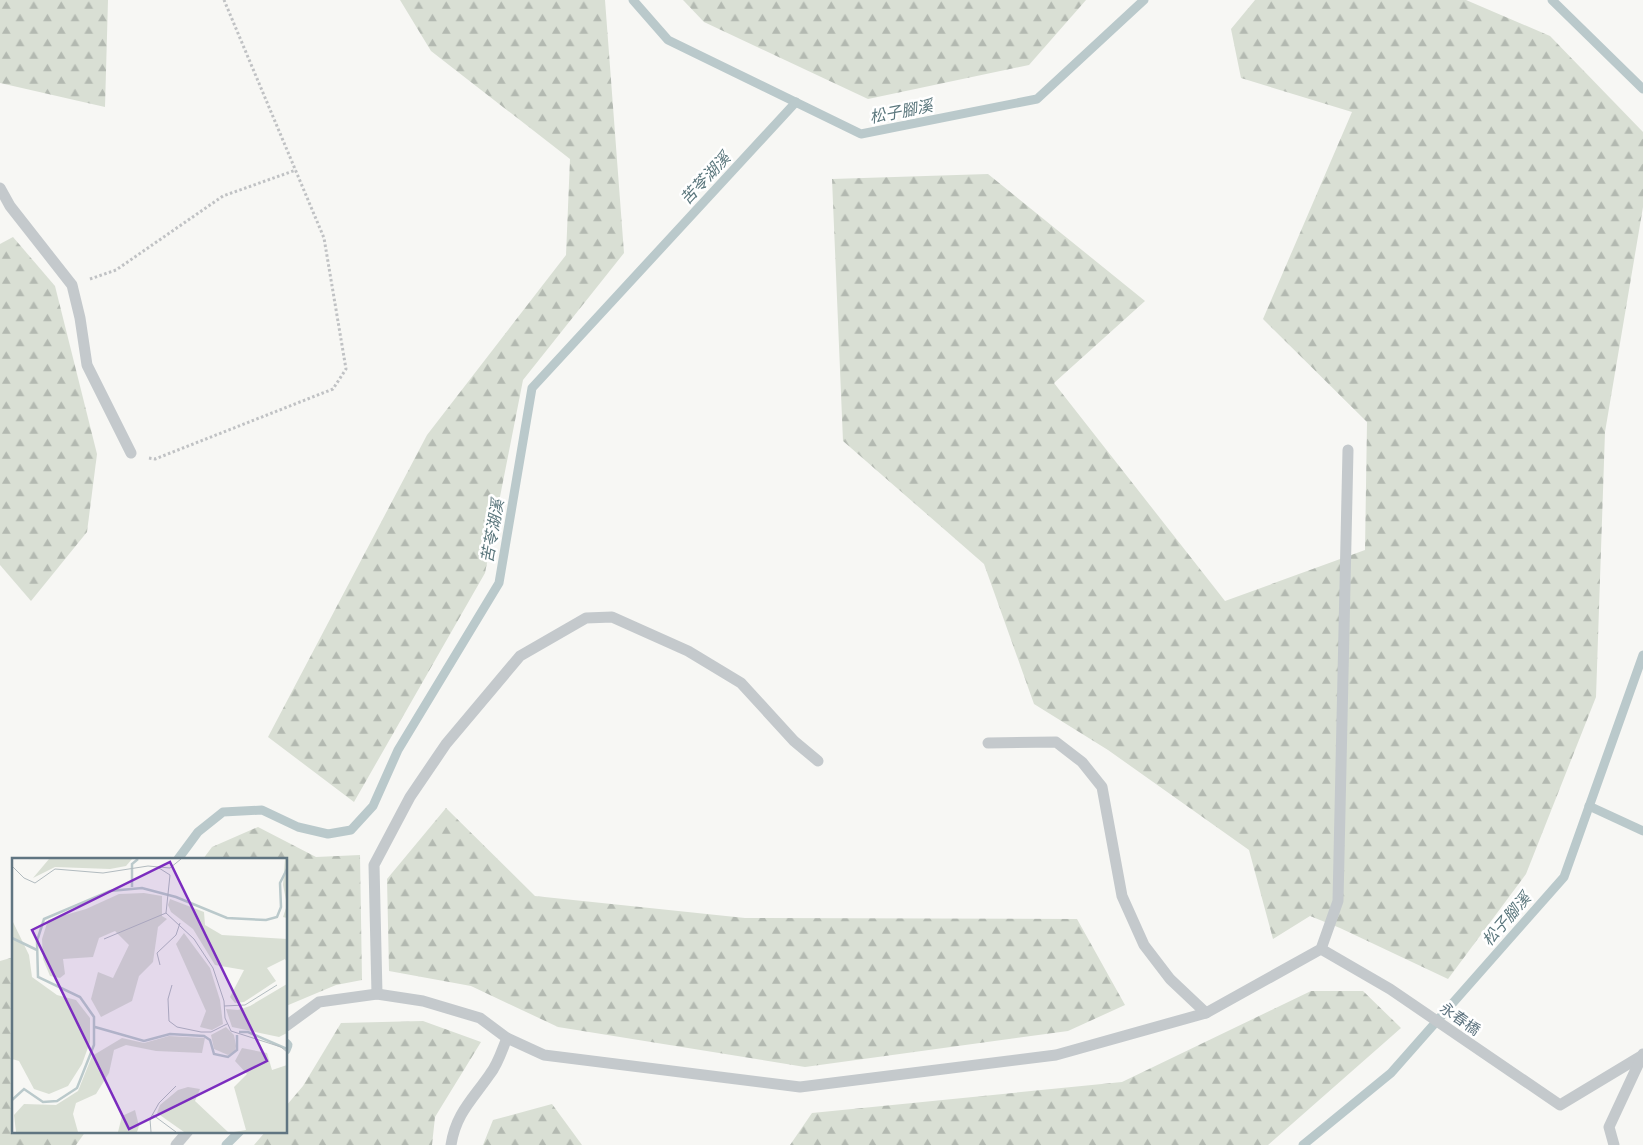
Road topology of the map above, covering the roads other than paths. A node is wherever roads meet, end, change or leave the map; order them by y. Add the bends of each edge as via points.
1 (0, 188) edge
2 (5, 208) edge
3 (1348, 450) dead end
4 (131, 453) road end
5 (988, 742) dead end
6 (818, 761) dead end
7 (1321, 949) junction
8 (377, 994) junction
9 (1206, 1013) junction
10 (288, 1025) edge
11 (507, 1038) junction
12 (1643, 1054) edge
13 (187, 1132) edge
14 (176, 1145) edge
15 (451, 1145) edge
16 (1614, 1145) edge

1 - 2 lane
2 - 4 lane via 72,285 87,365
3 - 7 lane via 1338,901
5 - 9 lane via 1056,742 1082,762 1102,787 1122,896 1144,945 1170,979
6 - 8 lane via 794,741 741,683 688,651 612,617 586,618 520,656 446,744 410,797 374,865
7 - 9 lane
7 - 12 lane, 永春橋 via 1390,989 1560,1105
8 - 10 lane via 319,1002
8 - 11 lane via 423,1000 480,1018
9 - 11 lane via 1056,1056 800,1087 544,1055
11 - 15 lane via 491,1073 474,1092 454,1126
12 - 16 lane via 1609,1127
13 - 14 lane

